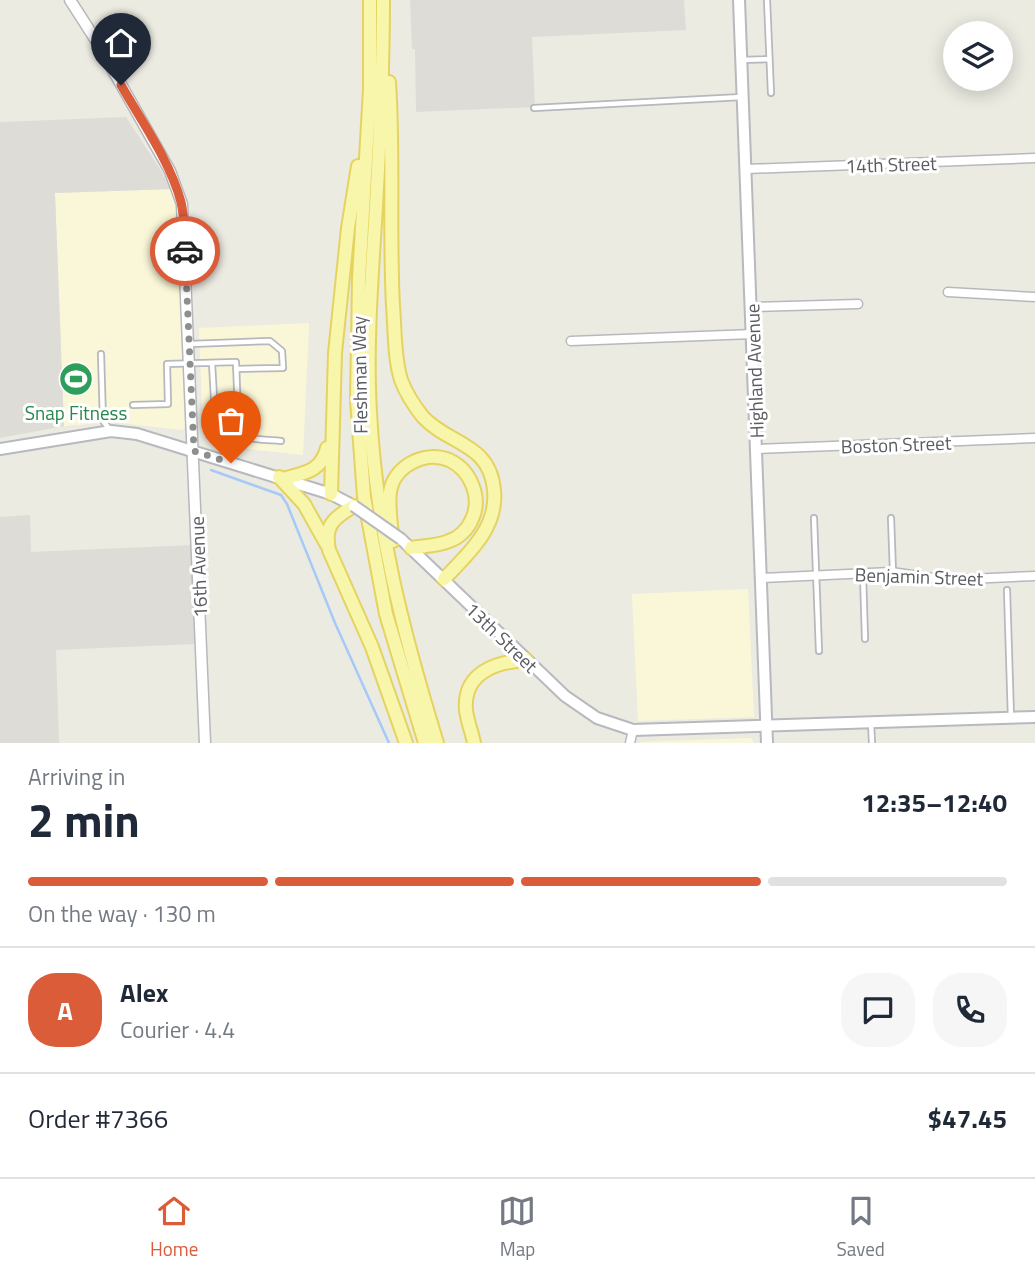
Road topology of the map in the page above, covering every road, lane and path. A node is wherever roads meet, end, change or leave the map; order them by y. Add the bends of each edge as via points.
1 (70, 0) edge
2 (370, 0) edge
3 (383, 0) edge
4 (739, 0) edge
5 (767, 0) edge
6 (769, 59) junction
7 (741, 60) junction
8 (370, 89) junction
9 (771, 93) dead end
10 (743, 97) junction
11 (534, 107) dead end
12 (1035, 158) edge
13 (747, 169) junction
14 (948, 292) dead end
15 (1035, 297) edge
16 (858, 304) dead end
17 (751, 307) junction
18 (752, 334) junction
19 (571, 341) dead end
20 (189, 344) junction
21 (101, 354) dead end
22 (212, 363) junction
23 (190, 364) junction
24 (236, 369) junction
25 (133, 405) dead end
26 (333, 410) junction
27 (222, 416) junction
28 (111, 431) junction
29 (1035, 438) edge
30 (281, 442) dead end
31 (0, 449) edge
32 (756, 449) junction
33 (194, 451) junction
34 (281, 478) junction
35 (331, 494) junction
36 (354, 506) junction
37 (814, 518) dead end
38 (891, 518) dead end
39 (411, 548) junction
40 (329, 550) junction
41 (893, 572) junction
42 (863, 573) junction
43 (816, 575) junction
44 (1035, 576) edge
45 (761, 578) junction
46 (444, 579) junction
47 (1007, 590) dead end
48 (403, 632) junction
49 (865, 639) dead end
50 (819, 651) dead end
51 (526, 660) junction
52 (1035, 717) edge
53 (1011, 718) junction
54 (871, 723) junction
55 (766, 727) junction
56 (633, 730) junction
57 (205, 743) edge
58 (407, 743) edge
59 (425, 743) edge
60 (437, 743) edge
61 (474, 743) edge
62 (630, 743) edge
63 (767, 743) edge
64 (872, 743) edge

1 - 20 street, 16th Avenue via 177,190 184,225
2 - 8 main road, Fleshman Way
3 - 46 main road via 392,128 390,236 401,380 424,418 476,452 493,478 495,504 489,525
3 - 48 main road, Fleshman Way via 369,412 379,506
4 - 7 main road, Highland Avenue
5 - 6 lane
6 - 7 lane
6 - 9 lane
7 - 10 main road, Highland Avenue
8 - 26 main road via 348,228
8 - 59 main road, Fleshman Way via 357,400 364,497 386,614
10 - 11 lane
10 - 13 main road, Highland Avenue
12 - 13 street, 14th Street
13 - 17 main road, Highland Avenue
14 - 15 street
16 - 17 street
17 - 18 main road, Highland Avenue
18 - 19 street
18 - 32 main road, Highland Avenue
20 - 23 street, 16th Avenue
20 - 24 lane via 270,341 282,351 282,368
21 - 28 lane via 103,421
22 - 23 lane
22 - 24 lane via 236,362
22 - 27 lane via 215,416
23 - 25 lane via 167,364 168,404
23 - 33 street, 16th Avenue
24 - 27 lane via 238,415
26 - 34 main road via 322,463
26 - 35 main road
27 - 30 lane via 235,434
28 - 31 main road, 13th Street
28 - 33 main road, 13th Street
29 - 32 street, Boston Street
32 - 45 main road, Highland Avenue
33 - 34 main road, 13th Street
33 - 57 street, 16th Avenue
34 - 35 main road, 13th Street
34 - 40 main road via 304,505
35 - 36 main road, 13th Street
36 - 39 main road, 13th Street, bridge
36 - 40 main road via 330,524 326,536
37 - 43 lane
38 - 41 lane
39 - 46 main road, 13th Street
39 - 48 main road via 449,542 469,526 475,513 471,482 447,459 415,460 404,467 390,491
40 - 58 main road via 372,647
41 - 42 street, Benjamin Street
41 - 44 street, Benjamin Street via 947,580
42 - 43 street, Benjamin Street
42 - 49 lane
43 - 45 street, Benjamin Street
43 - 50 lane
45 - 55 main road, Highland Avenue
46 - 51 main road, 13th Street
47 - 53 lane
48 - 60 main road, Fleshman Way
51 - 56 main road, 13th Street via 597,718
51 - 61 main road via 494,665 482,671 470,687 466,711
52 - 53 main road, 13th Street
53 - 54 main road, 13th Street
54 - 55 main road, 13th Street
54 - 64 lane
55 - 56 main road, 13th Street
55 - 63 main road, Highland Avenue
56 - 62 street

